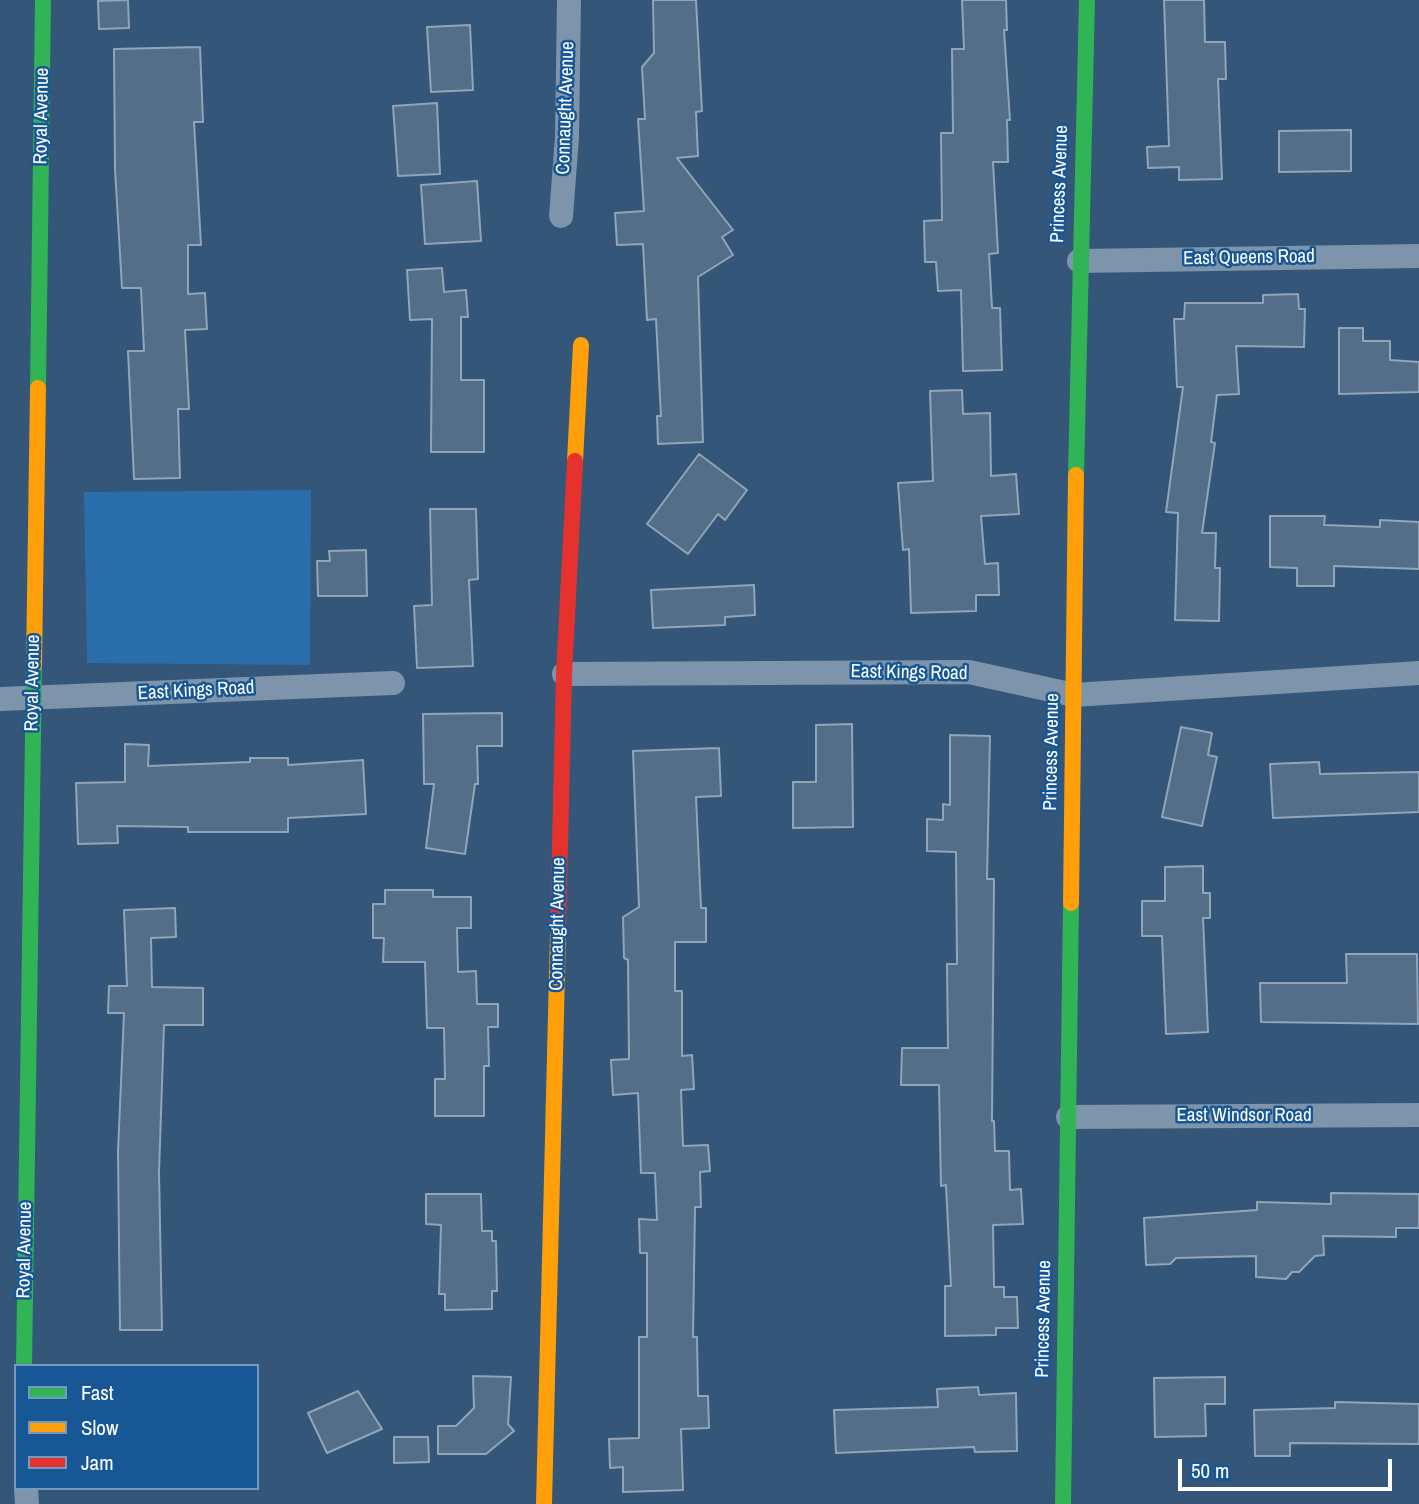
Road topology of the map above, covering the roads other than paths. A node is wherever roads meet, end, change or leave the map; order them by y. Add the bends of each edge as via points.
1 (43, 0) edge
2 (569, 0) edge
3 (1087, 0) edge
4 (561, 216) dead end
5 (1419, 256) edge
6 (1079, 261) junction
7 (581, 345) dead end
8 (1419, 673) edge
9 (564, 674) junction
10 (393, 683) dead end
11 (1074, 695) junction
12 (33, 698) junction
13 (0, 699) edge
14 (1419, 1115) edge
15 (1068, 1117) junction
16 (24, 1364) edge
17 (544, 1504) edge
18 (1063, 1504) edge

1 - 12 street, Royal Avenue
2 - 4 street, Connaught Avenue
3 - 6 street, Princess Avenue
5 - 6 street, East Queens Road
6 - 11 street, Princess Avenue
7 - 9 street, Connaught Avenue
8 - 11 street, East Kings Road
9 - 11 street, East Kings Road via 969,672
9 - 17 street, Connaught Avenue
10 - 12 street, East Kings Road
11 - 15 street, Princess Avenue
12 - 13 street, East Kings Road
12 - 16 street, Royal Avenue
14 - 15 street, East Windsor Road
15 - 18 street, Princess Avenue

